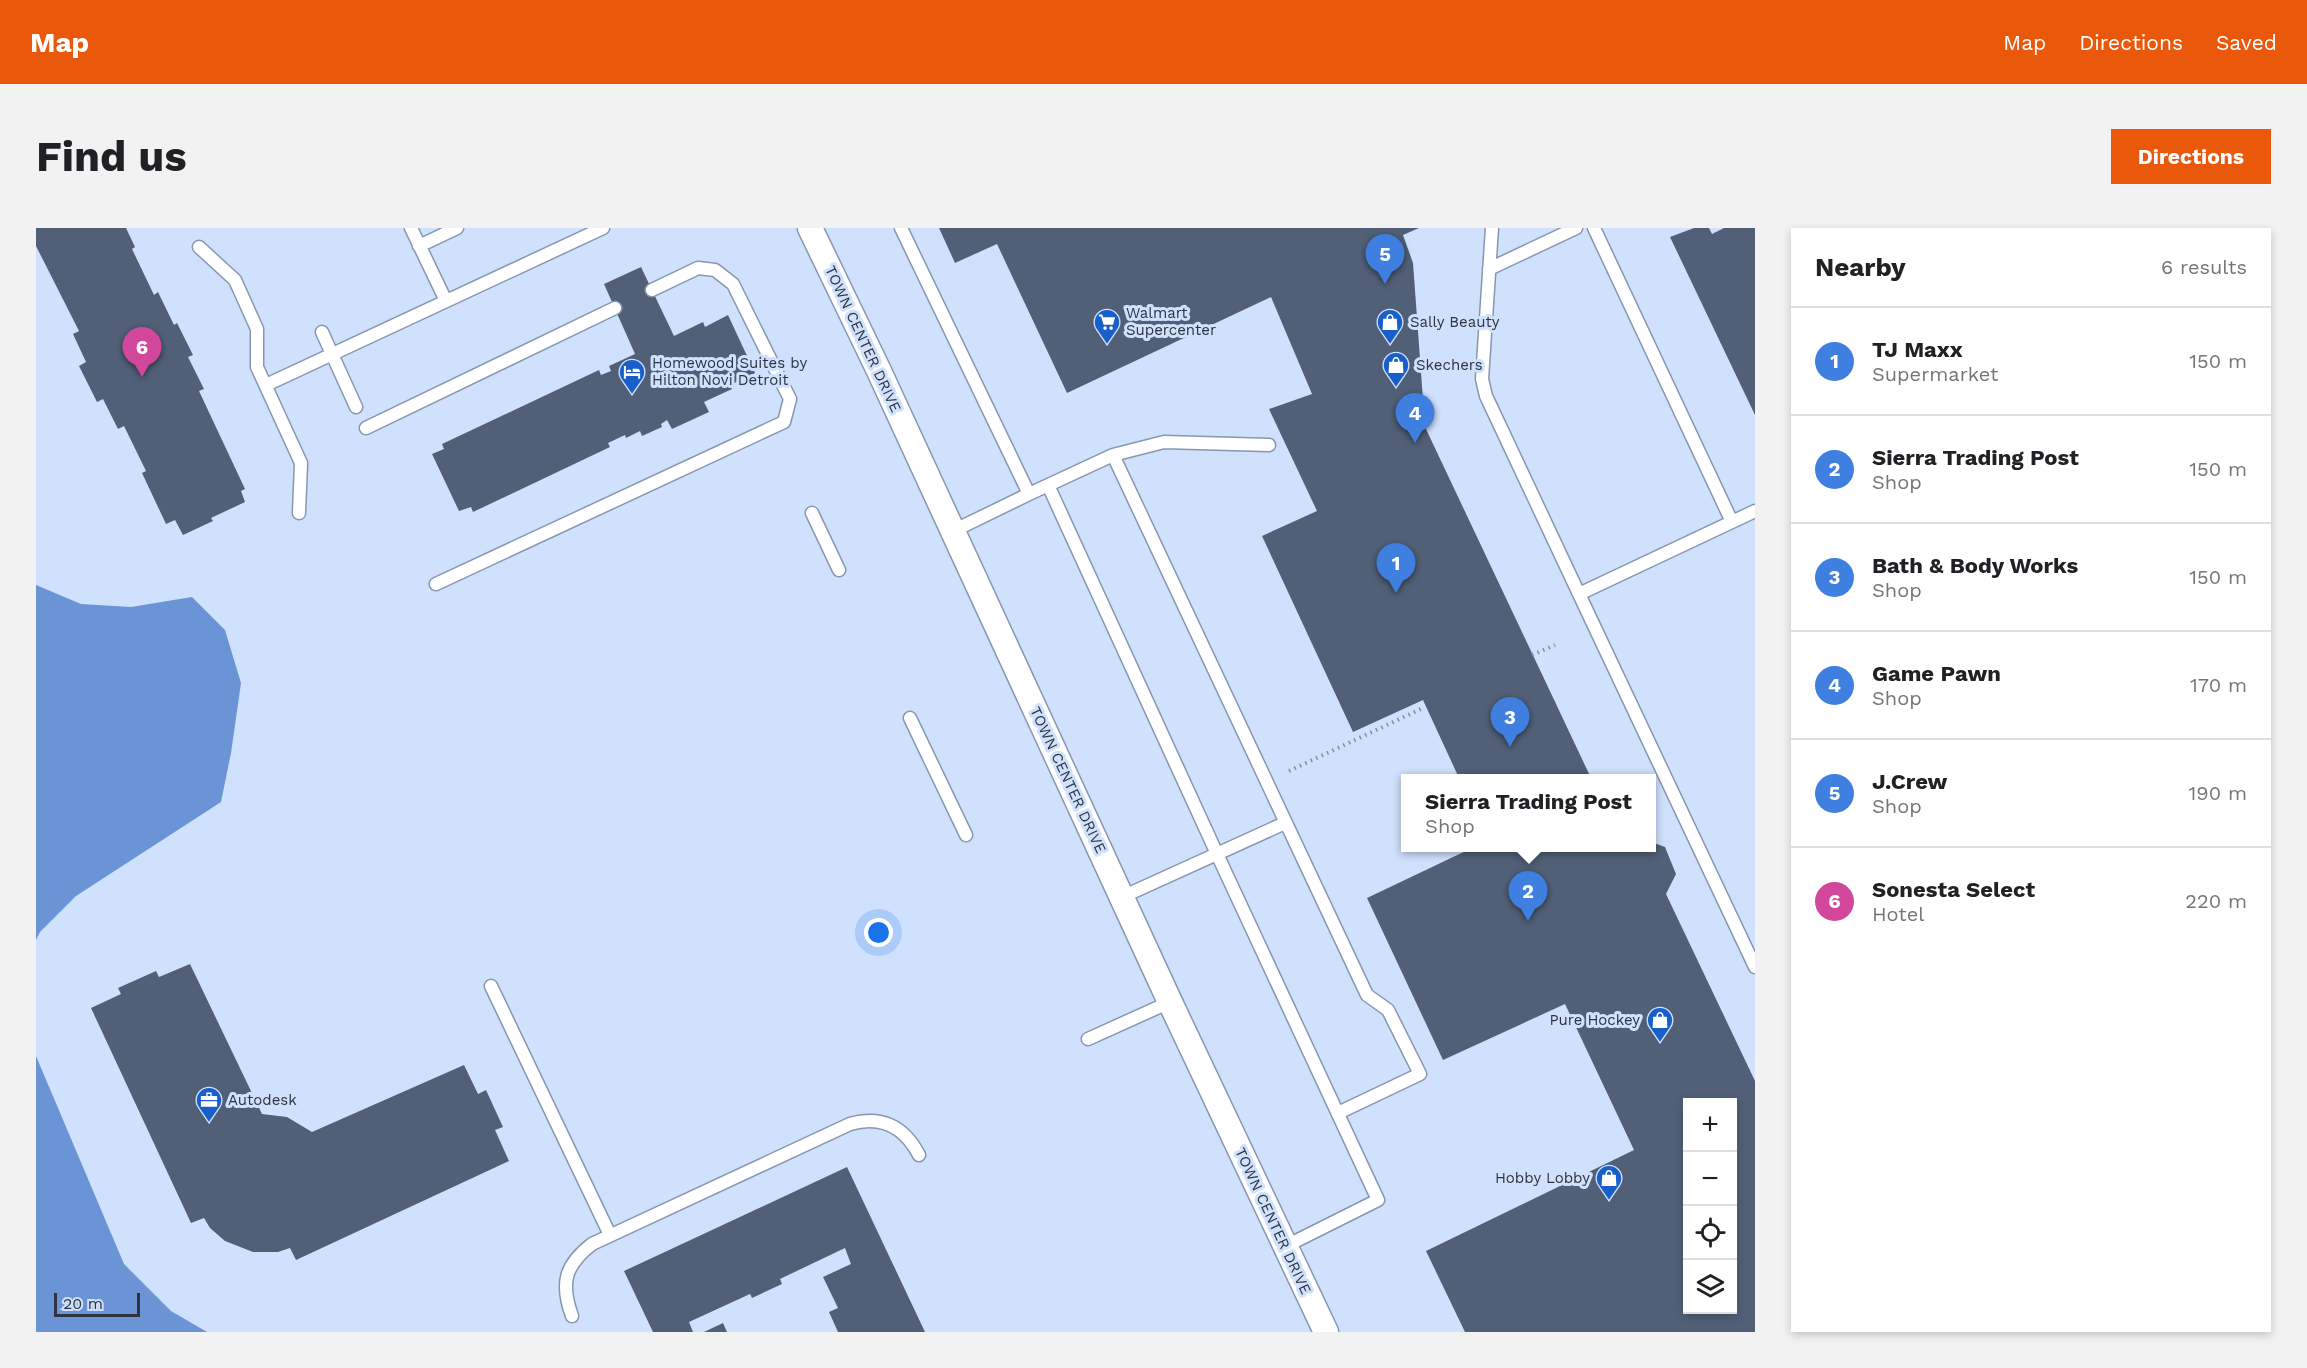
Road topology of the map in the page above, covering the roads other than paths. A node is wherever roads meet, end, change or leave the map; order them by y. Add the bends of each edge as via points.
1 (411, 228) edge
2 (457, 228) edge
3 (603, 228) edge
4 (810, 228) edge
5 (901, 228) edge
6 (1492, 228) edge
7 (1576, 228) edge
8 (1594, 228) edge
9 (419, 246) junction
10 (199, 247) dead end
11 (1489, 269) junction
12 (652, 290) dead end
13 (446, 301) junction
14 (615, 308) dead end
15 (322, 332) dead end
16 (332, 354) junction
17 (266, 385) junction
18 (356, 407) dead end
19 (366, 428) dead end
20 (1269, 445) dead end
21 (1113, 455) junction
22 (1048, 485) junction
23 (1029, 494) junction
24 (1755, 511) edge
25 (299, 513) dead end
26 (812, 513) dead end
27 (1732, 522) junction
28 (953, 531) junction
29 (839, 570) dead end
30 (436, 584) dead end
31 (1579, 594) junction
32 (910, 717) dead end
33 (1285, 823) junction
34 (966, 835) dead end
35 (1217, 854) junction
36 (1122, 897) junction
37 (1755, 967) edge
38 (491, 986) dead end
39 (1170, 1002) junction
40 (1088, 1039) dead end
41 (1338, 1113) junction
42 (919, 1155) dead end
43 (610, 1235) junction
44 (1284, 1247) junction
45 (572, 1316) dead end
46 (1326, 1332) edge

1 - 9 lane
2 - 9 lane
3 - 13 lane
4 - 28 street, TOWN CENTER DRIVE
5 - 23 lane
6 - 11 lane
7 - 11 lane
8 - 27 lane
9 - 13 lane
10 - 17 lane via 235,280 257,329 257,367
11 - 31 lane via 1482,379 1486,396
12 - 30 lane via 698,268 715,270 734,284 790,399 784,422
13 - 16 lane
14 - 19 lane
15 - 16 lane
16 - 17 lane
16 - 18 lane
17 - 25 lane via 301,463
20 - 21 lane via 1164,442
21 - 22 lane
21 - 33 lane
22 - 23 lane
22 - 35 lane
23 - 28 lane
24 - 27 lane
26 - 29 lane
27 - 31 lane
28 - 36 street, TOWN CENTER DRIVE
31 - 37 lane
32 - 34 lane
33 - 35 lane
33 - 41 lane via 1367,995 1388,1010 1420,1074
35 - 36 lane
35 - 41 lane
36 - 39 street, TOWN CENTER DRIVE
38 - 43 lane
39 - 40 lane
39 - 44 street, TOWN CENTER DRIVE
41 - 44 lane via 1378,1200
42 - 43 lane via 901,1130 883,1122 866,1120 850,1124
43 - 45 lane via 578,1255 568,1270 566,1286
44 - 46 street, TOWN CENTER DRIVE

